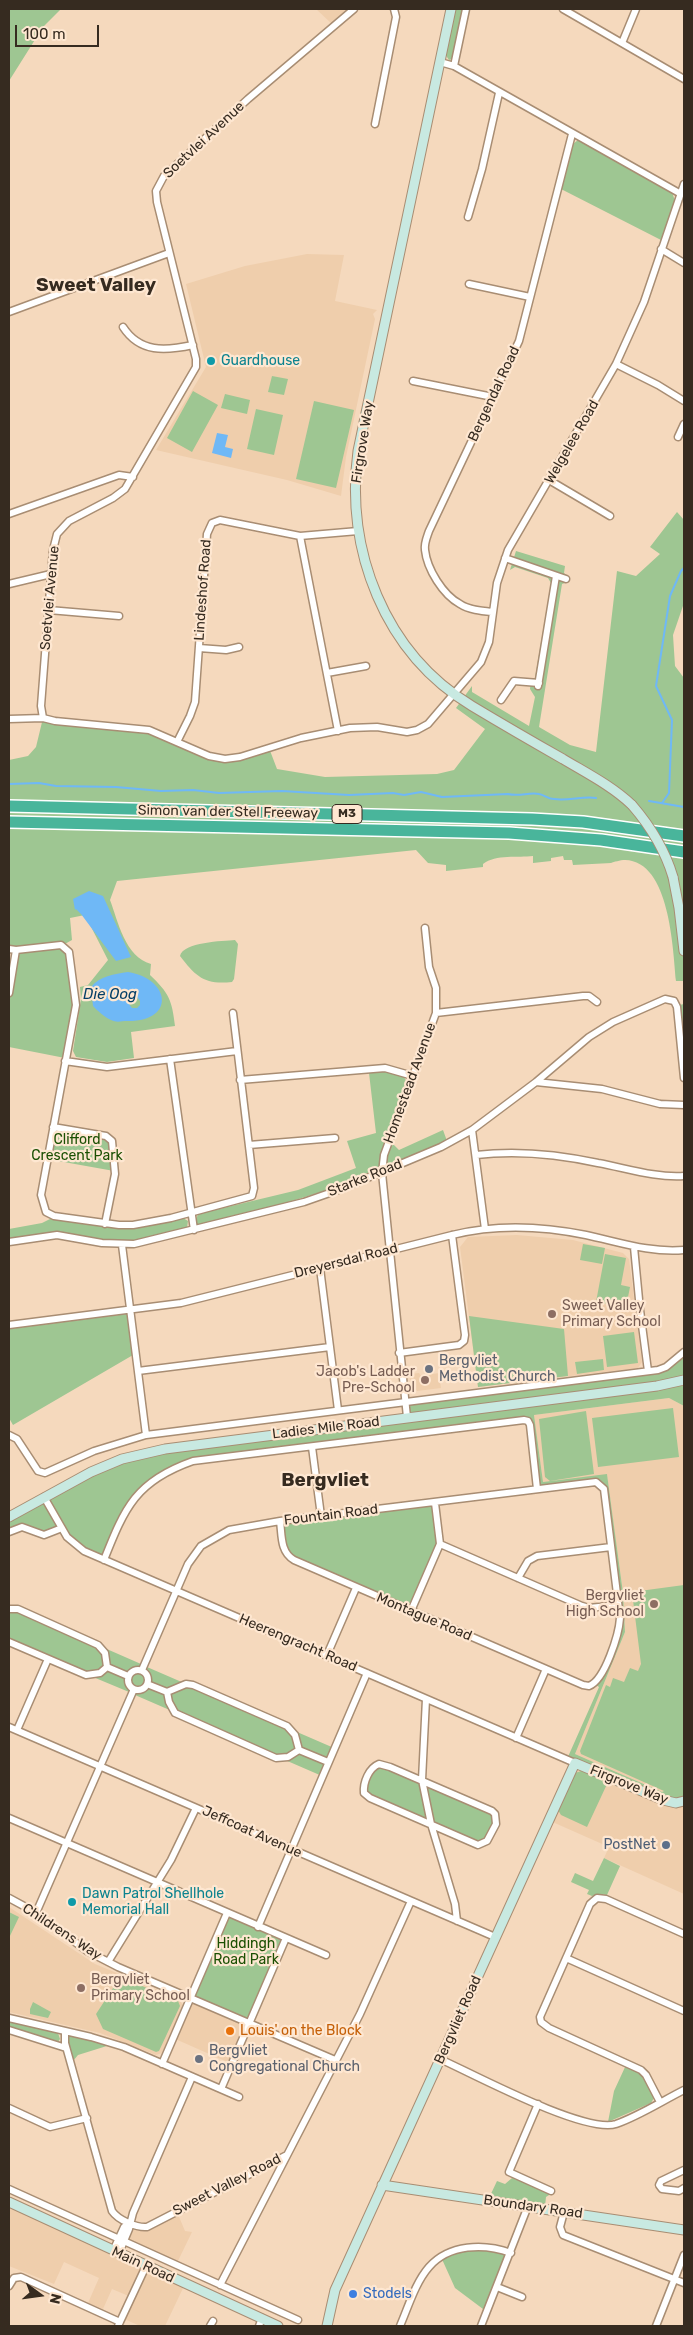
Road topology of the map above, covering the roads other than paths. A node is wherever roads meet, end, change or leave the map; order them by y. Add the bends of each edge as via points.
1 (354, 9) edge
2 (394, 9) edge
3 (451, 9) edge
4 (466, 9) edge
5 (563, 9) edge
6 (636, 9) edge
7 (622, 43) junction
8 (440, 62) junction
9 (454, 66) junction
10 (684, 79) edge
11 (500, 93) junction
12 (375, 124) dead end
13 (572, 134) junction
14 (684, 184) edge
15 (680, 194) junction
16 (468, 217) dead end
17 (661, 249) junction
18 (169, 253) junction
19 (684, 263) edge
20 (469, 284) dead end
21 (530, 297) junction
22 (9, 312) edge
23 (123, 327) dead end
24 (193, 344) junction
25 (616, 364) junction
26 (413, 381) dead end
27 (493, 397) junction
28 (684, 401) edge
29 (684, 424) edge
30 (678, 437) dead end
31 (133, 477) junction
32 (549, 480) junction
33 (9, 514) edge
34 (610, 516) dead end
35 (358, 531) junction
36 (300, 536) junction
37 (505, 558) junction
38 (51, 574) junction
39 (556, 576) junction
40 (566, 579) dead end
41 (9, 584) edge
42 (49, 610) junction
43 (493, 612) junction
44 (119, 616) dead end
45 (239, 647) dead end
46 (199, 648) junction
47 (366, 666) dead end
48 (327, 673) junction
49 (455, 694) junction
50 (501, 700) dead end
51 (43, 718) junction
52 (9, 719) edge
53 (338, 730) junction
54 (177, 742) junction
55 (9, 806) edge
56 (9, 822) edge
57 (684, 836) edge
58 (684, 852) edge
59 (426, 928) dead end
60 (9, 949) edge
61 (16, 950) junction
62 (684, 951) edge
63 (9, 993) edge
64 (597, 1002) dead end
65 (233, 1012) dead end
66 (436, 1013) junction
67 (237, 1051) junction
68 (170, 1059) junction
69 (65, 1061) junction
70 (413, 1076) junction
71 (684, 1078) edge
72 (240, 1080) junction
73 (536, 1082) junction
74 (684, 1105) edge
75 (53, 1127) junction
76 (472, 1130) junction
77 (335, 1138) dead end
78 (249, 1145) junction
79 (476, 1155) junction
80 (382, 1173) junction
81 (684, 1176) edge
82 (190, 1213) junction
83 (105, 1224) junction
84 (486, 1229) junction
85 (194, 1230) junction
86 (452, 1235) junction
87 (9, 1242) edge
88 (122, 1245) junction
89 (634, 1247) junction
90 (389, 1250) junction
91 (684, 1250) edge
92 (320, 1268) junction
93 (130, 1310) junction
94 (9, 1325) edge
95 (330, 1347) junction
96 (399, 1352) junction
97 (684, 1352) edge
98 (648, 1370) junction
99 (138, 1371) junction
100 (684, 1380) edge
101 (657, 1386) junction
102 (684, 1386) edge
103 (405, 1401) junction
104 (338, 1410) junction
105 (407, 1417) junction
106 (11, 1435) edge
107 (146, 1435) junction
108 (312, 1446) junction
109 (538, 1490) junction
110 (44, 1497) junction
111 (435, 1502) junction
112 (321, 1516) junction
113 (9, 1517) edge
114 (280, 1521) junction
115 (62, 1528) junction
116 (9, 1532) edge
117 (440, 1544) junction
118 (611, 1547) junction
119 (104, 1560) junction
120 (518, 1578) junction
121 (356, 1588) junction
122 (176, 1590) junction
123 (618, 1605) junction
124 (9, 1609) edge
125 (411, 1611) junction
126 (9, 1642) edge
127 (327, 1655) junction
128 (48, 1659) junction
129 (107, 1667) junction
130 (546, 1669) junction
131 (142, 1670) junction
132 (367, 1673) junction
133 (128, 1676) junction
134 (147, 1684) junction
135 (134, 1689) junction
136 (167, 1692) junction
137 (426, 1699) junction
138 (9, 1726) edge
139 (17, 1730) junction
140 (516, 1738) junction
141 (299, 1750) junction
142 (328, 1762) junction
143 (574, 1762) junction
144 (100, 1767) junction
145 (422, 1780) junction
146 (684, 1801) edge
147 (196, 1808) junction
148 (9, 1818) edge
149 (431, 1824) junction
150 (67, 1843) junction
151 (291, 1850) junction
152 (157, 1883) junction
153 (9, 1898) edge
154 (411, 1901) junction
155 (36, 1914) junction
156 (227, 1914) junction
157 (456, 1921) junction
158 (258, 1927) junction
159 (684, 1934) edge
160 (495, 1937) junction
161 (286, 1938) junction
162 (326, 1955) dead end
163 (566, 1958) junction
164 (108, 1962) junction
165 (191, 1998) junction
166 (684, 2011) edge
167 (9, 2018) edge
168 (250, 2023) junction
169 (9, 2030) edge
170 (65, 2031) junction
171 (66, 2048) junction
172 (440, 2059) junction
173 (335, 2060) junction
174 (162, 2064) junction
175 (192, 2077) junction
176 (221, 2089) junction
177 (684, 2090) edge
178 (238, 2098) dead end
179 (660, 2102) junction
180 (538, 2104) junction
181 (9, 2108) edge
182 (87, 2118) junction
183 (287, 2155) junction
184 (684, 2170) edge
185 (382, 2185) junction
186 (684, 2188) edge
187 (9, 2189) edge
188 (551, 2191) dead end
189 (9, 2202) edge
190 (528, 2206) junction
191 (564, 2212) junction
192 (130, 2222) junction
193 (684, 2230) edge
194 (122, 2240) junction
195 (116, 2252) junction
196 (511, 2253) junction
197 (684, 2255) edge
198 (146, 2266) junction
199 (204, 2277) junction
200 (342, 2277) junction
201 (675, 2279) junction
202 (684, 2282) edge
203 (220, 2285) junction
204 (9, 2286) edge
205 (497, 2287) junction
206 (199, 2290) junction
207 (522, 2297) dead end
208 (298, 2320) dead end
209 (260, 2322) edge
210 (119, 2324) edge
211 (278, 2326) edge
212 (327, 2326) edge
213 (333, 2326) edge
214 (400, 2326) edge
215 (481, 2326) edge
216 (656, 2326) edge

1 - 18 street, Soetvlei Avenue via 160,180 156,197
2 - 12 street via 396,17
3 - 8 street, Firgrove Way
4 - 9 street
5 - 7 street
6 - 7 street
7 - 10 street
8 - 9 street
8 - 35 street, Firgrove Way via 358,451 355,481
9 - 11 street
11 - 13 street
11 - 16 street
13 - 15 street
13 - 21 street, Bergendal Road
14 - 15 street, Welgelee Road
15 - 17 street, Welgelee Road
17 - 19 street
17 - 25 street, Welgelee Road via 644,302
18 - 22 street
18 - 24 street, Soetvlei Avenue
20 - 21 street
21 - 27 street, Bergendal Road via 516,349
23 - 24 street via 134,342 142,345 174,349
24 - 31 street, Soetvlei Avenue via 197,362 194,373
25 - 28 street
25 - 32 street, Welgelee Road
26 - 27 street
27 - 43 street, Bergendal Road via 429,531 425,549 436,577 451,598 467,608
29 - 30 street
31 - 33 street via 119,475
31 - 38 street, Soetvlei Avenue via 113,498 60,529 55,541
32 - 34 street
32 - 37 street, Welgelee Road
35 - 36 street, Lindeshof Road
35 - 49 street, Firgrove Way via 372,585 390,622 415,657
36 - 46 street, Lindeshof Road via 220,520 212,523 208,534
36 - 48 street
37 - 39 street
37 - 43 street, Welgelee Road
38 - 41 street
38 - 42 street, Soetvlei Avenue
39 - 40 street
39 - 50 street via 539,685 514,681
42 - 44 street
42 - 51 street, Soetvlei Avenue via 41,706
43 - 49 street, Welgelee Road via 489,642 481,662
45 - 46 street via 226,650
46 - 54 street, Lindeshof Road via 194,707
47 - 48 street
48 - 53 street
49 - 53 street via 428,724 417,730 407,732 377,726
49 - 62 street, Firgrove Way, bridge via 605,783 632,806 654,834 673,877
51 - 52 street
51 - 54 street via 55,722 142,729
53 - 54 street via 290,740 234,759 209,756
55 - 57 highway, Simon van der Stel Freeway / M3 via 541,820 591,823
56 - 58 highway, Simon van der Stel Freeway / M3 via 518,834 601,840
59 - 66 street, Homestead Avenue via 429,967 437,995
60 - 61 street
61 - 63 street
61 - 69 street via 62,945 69,952 76,1001
64 - 66 street via 589,996 582,996
65 - 67 street
66 - 70 street, Homestead Avenue
67 - 68 street
67 - 72 street
68 - 69 street via 107,1067
68 - 82 street
69 - 75 street
70 - 72 street via 386,1068
70 - 80 street, Homestead Avenue via 384,1155
71 - 73 street, Starke Road via 677,1007 674,1001 665,999 613,1022 589,1037
72 - 78 street
73 - 74 street via 602,1089 660,1104
73 - 76 street, Starke Road
75 - 83 street via 108,1137 112,1141 115,1174
75 - 83 street via 42,1190 46,1212
76 - 79 street
76 - 80 street, Starke Road
77 - 78 street
78 - 82 street via 252,1196
79 - 81 street via 538,1153 660,1176
79 - 84 street
80 - 85 street, Starke Road via 304,1202
80 - 90 street, Homestead Avenue
82 - 83 street via 133,1225
82 - 85 street
84 - 86 street, Dreyersdal Road
84 - 89 street, Dreyersdal Road via 548,1229
85 - 88 street, Starke Road
86 - 90 street, Dreyersdal Road
86 - 96 street via 464,1341 459,1345
87 - 88 street, Starke Road via 57,1235
88 - 93 street
89 - 91 street, Dreyersdal Road
89 - 98 street
90 - 92 street, Dreyersdal Road
90 - 96 street, Homestead Avenue
92 - 93 street, Dreyersdal Road via 181,1303
92 - 95 street
93 - 94 street, Dreyersdal Road
93 - 99 street
95 - 99 street
95 - 104 street
96 - 103 street, Homestead Avenue
97 - 98 street via 666,1367
98 - 103 street
99 - 107 street
100 - 101 street, Ladies Mile Road
101 - 102 street, Ladies Mile Road
101 - 105 street, Ladies Mile Road
103 - 104 street
103 - 105 street, Homestead Avenue
104 - 107 street
105 - 110 street, Ladies Mile Road via 143,1454 91,1472
106 - 107 street via 36,1469 45,1473 94,1451
108 - 109 street via 528,1421
108 - 112 street
108 - 119 street via 193,1461 161,1475 129,1505
109 - 111 street, Fountain Road
109 - 118 street, Fountain Road via 596,1482 602,1485
110 - 113 street, Ladies Mile Road
110 - 115 street, Heerengracht Road
111 - 112 street, Fountain Road
111 - 117 street
112 - 114 street, Fountain Road
114 - 121 street, Montague Road via 283,1548 289,1557
114 - 122 street, Fountain Road via 229,1530 208,1540 190,1559
115 - 116 street via 44,1535 22,1527
115 - 119 street, Heerengracht Road via 75,1546
117 - 120 street
117 - 125 street
118 - 120 street via 537,1556 528,1561
118 - 123 street
119 - 122 street, Heerengracht Road
120 - 123 street via 589,1608
121 - 125 street, Montague Road
121 - 127 street
122 - 127 street, Heerengracht Road
122 - 131 street, Fountain Road
123 - 130 street, Montague Road via 617,1638 595,1684 583,1685
124 - 129 street via 18,1609 98,1645 105,1653
125 - 130 street, Montague Road
126 - 128 street
127 - 132 street, Heerengracht Road
128 - 129 street via 86,1675 100,1673
128 - 139 street
129 - 133 street
130 - 140 street
131 - 133 street via 135,1670
131 - 134 street via 147,1676
132 - 137 street, Heerengracht Road
132 - 142 street
133 - 135 street via 128,1682
134 - 135 street via 141,1689
134 - 136 street
135 - 144 street
136 - 141 street via 193,1685 287,1726 296,1735
136 - 141 street via 175,1713 198,1724 276,1758 288,1757
137 - 140 street, Heerengracht Road
137 - 145 street
138 - 139 street, Jeffcoat Avenue
139 - 144 street, Jeffcoat Avenue
140 - 143 street, Heerengracht Road
141 - 142 street
142 - 151 street
143 - 146 street, Firgrove Way via 663,1800
143 - 160 street, Bergvliet Road
144 - 147 street, Jeffcoat Avenue
144 - 150 street
145 - 149 street
145 - 149 street via 379,1764 370,1772 364,1792 370,1798
145 - 149 street via 488,1809 496,1818 487,1842 483,1844
147 - 151 street, Jeffcoat Avenue
147 - 152 street
148 - 150 street
149 - 157 street via 453,1896
150 - 152 street
150 - 155 street
151 - 154 street, Jeffcoat Avenue
151 - 158 street
152 - 156 street
152 - 164 street
153 - 155 street, Childrens Way
154 - 157 street, Jeffcoat Avenue
154 - 173 street, Sweet Valley Road via 360,2014
155 - 164 street, Childrens Way
156 - 158 street
156 - 165 street
157 - 160 street, Jeffcoat Avenue
158 - 161 street
159 - 163 street via 606,1899 596,1898 590,1904
160 - 172 street, Bergvliet Road
161 - 162 street
161 - 168 street
163 - 166 street
163 - 179 street via 541,2015 541,2022 641,2070
164 - 165 street, Childrens Way
165 - 168 street, Childrens Way
165 - 174 street
167 - 170 street
168 - 173 street, Childrens Way
168 - 176 street
169 - 171 street
170 - 171 street
170 - 174 street via 124,2047
171 - 182 street
172 - 180 street
172 - 185 street, Bergvliet Road
173 - 183 street, Sweet Valley Road
174 - 175 street
175 - 176 street
175 - 192 street
176 - 178 street
177 - 179 street
179 - 180 street via 606,2126 573,2119
180 - 188 street via 509,2172
181 - 182 street via 50,2127
182 - 192 street via 112,2211
183 - 192 street, Sweet Valley Road via 148,2227
183 - 203 street
184 - 186 street via 659,2185 679,2191
185 - 190 street, Boundary Road
185 - 200 street, Bergvliet Road
187 - 194 street
189 - 195 street, Main Road
190 - 191 street, Boundary Road
190 - 196 street
191 - 193 street, Boundary Road
191 - 201 street via 560,2227 563,2235
192 - 194 street via 124,2227
194 - 195 street
194 - 199 street
195 - 198 street, Main Road
196 - 205 street
196 - 214 street via 479,2247 440,2257 424,2273
197 - 201 street
198 - 206 street, Main Road
198 - 210 street
199 - 203 street
199 - 206 street
200 - 212 street, Bergvliet Road via 334,2294
200 - 213 street, Bergvliet Road
201 - 202 street
201 - 216 street
203 - 208 street
204 - 210 street via 14,2278 22,2277
205 - 207 street
205 - 215 street
206 - 209 street, Main Road
209 - 211 street, Main Road

